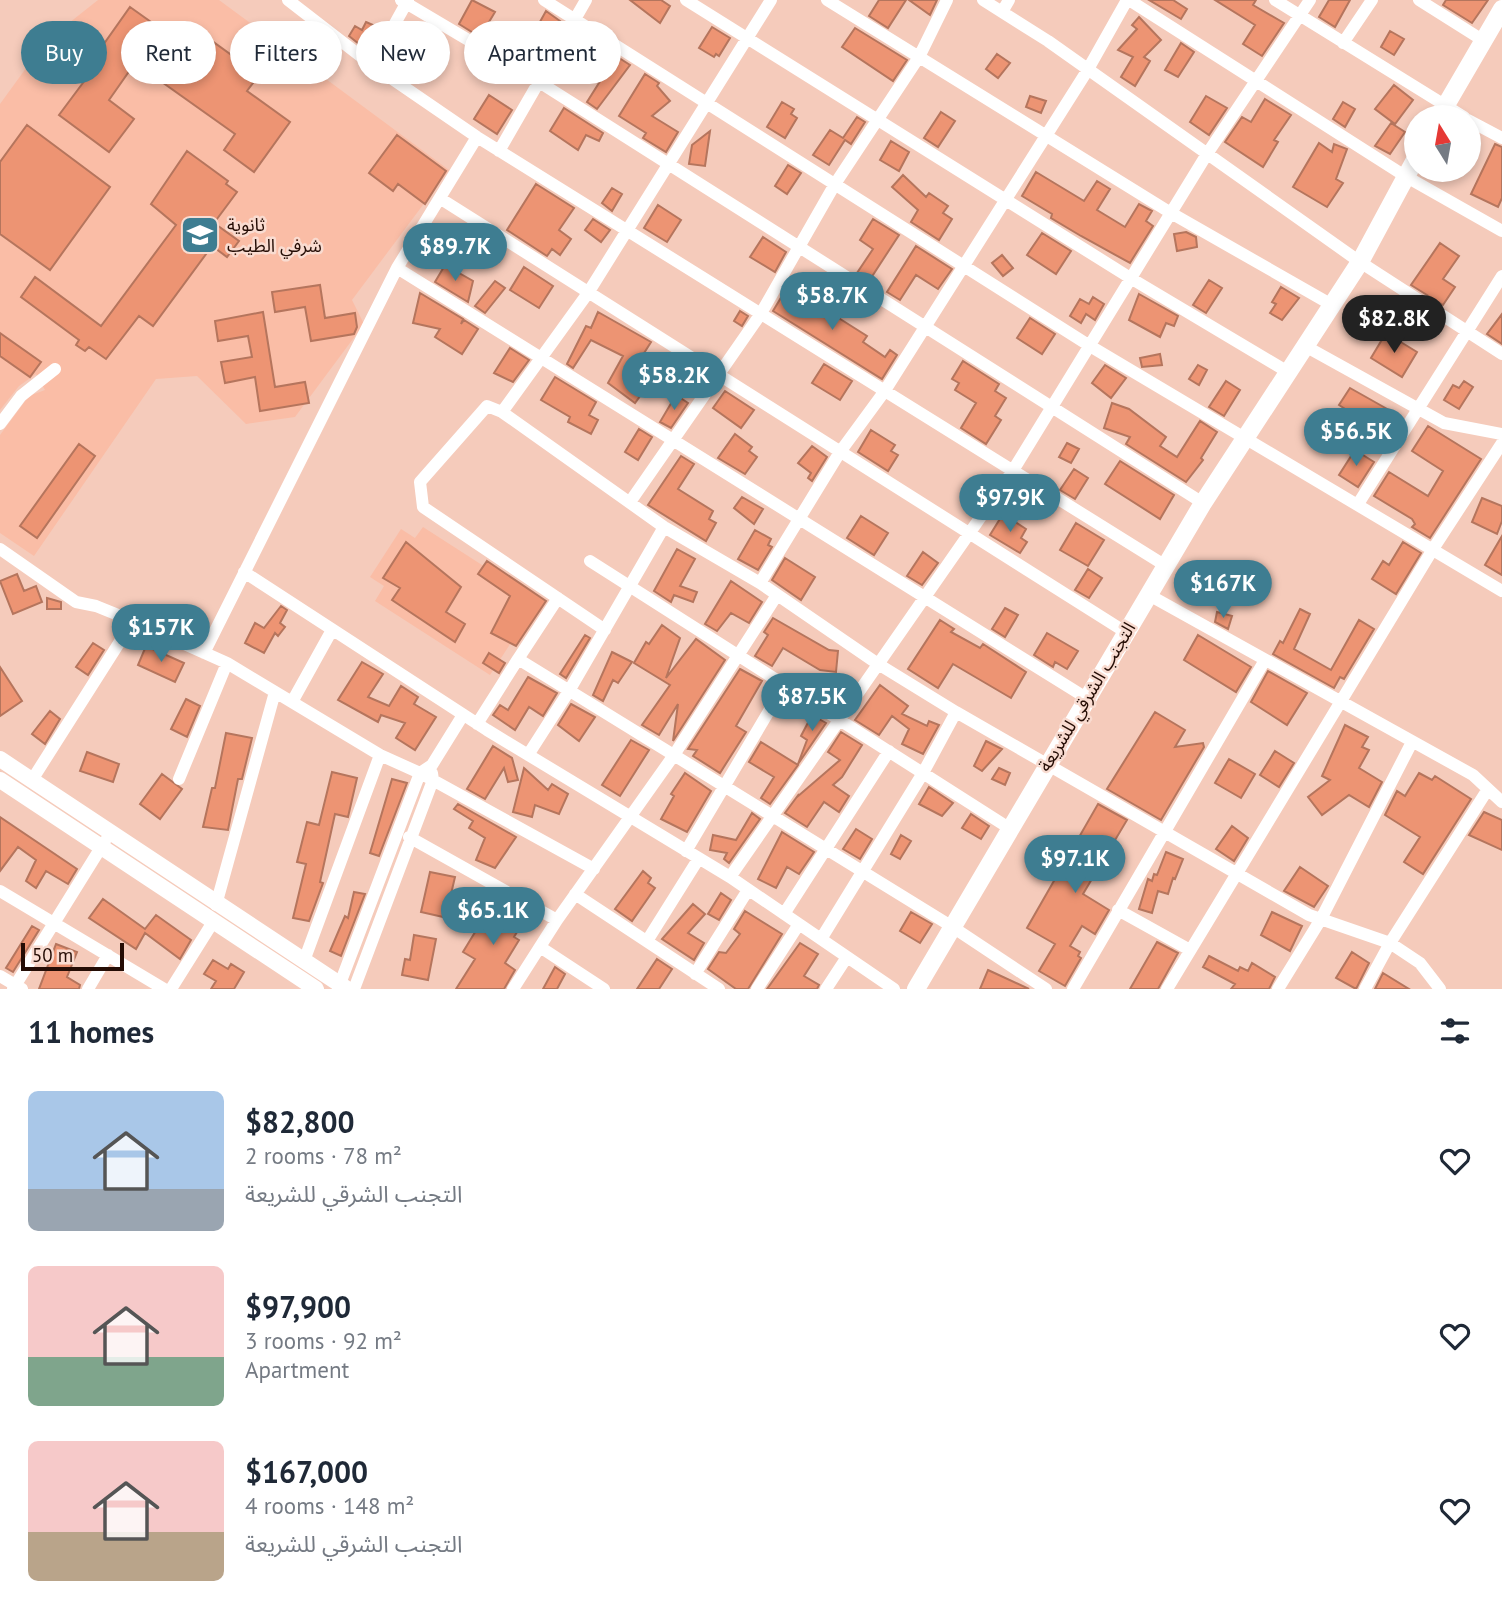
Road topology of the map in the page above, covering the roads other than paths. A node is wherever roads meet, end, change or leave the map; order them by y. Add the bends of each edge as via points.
1 (288, 0) edge
2 (544, 0) edge
3 (586, 0) edge
4 (686, 0) edge
5 (771, 0) edge
6 (827, 0) edge
7 (947, 0) edge
8 (983, 0) edge
9 (1009, 0) edge
10 (1128, 0) edge
11 (1275, 0) edge
12 (1310, 0) edge
13 (1372, 0) edge
14 (1419, 0) edge
15 (405, 1) edge
16 (1502, 9) edge
17 (1002, 12) junction
18 (1301, 16) junction
19 (573, 18) junction
20 (395, 21) edge
21 (571, 21) edge
22 (464, 37) edge
23 (749, 41) junction
24 (1484, 41) junction
25 (1343, 43) junction
26 (356, 53) edge
27 (919, 57) junction
28 (1087, 71) junction
29 (1256, 80) junction
30 (400, 84) edge
31 (538, 84) edge
32 (542, 84) edge
33 (707, 104) junction
34 (1432, 105) edge
35 (1446, 105) edge
36 (878, 121) junction
37 (1481, 126) edge
38 (1046, 136) junction
39 (477, 137) junction
40 (1502, 138) edge
41 (499, 151) junction
42 (1207, 154) junction
43 (666, 164) junction
44 (1404, 175) edge
45 (1404, 178) edge
46 (1416, 182) edge
47 (835, 184) junction
48 (441, 199) junction
49 (1004, 199) junction
50 (1171, 213) junction
51 (625, 230) junction
52 (1502, 231) edge
53 (798, 247) junction
54 (1360, 262) junction
55 (962, 265) junction
56 (397, 268) junction
57 (1502, 276) edge
58 (1132, 279) junction
59 (588, 293) junction
60 (1332, 306) junction
61 (760, 315) junction
62 (925, 327) junction
63 (1468, 330) junction
64 (1090, 346) junction
65 (1305, 346) junction
66 (1502, 354) edge
67 (543, 358) junction
68 (55, 369) dead end
69 (1288, 372) junction
70 (716, 375) junction
71 (884, 392) junction
72 (1053, 408) junction
73 (1418, 408) junction
74 (502, 412) junction
75 (0, 424) edge
76 (1502, 434) edge
77 (1246, 436) junction
78 (671, 439) junction
79 (1502, 443) edge
80 (840, 452) junction
81 (1012, 472) junction
82 (630, 502) junction
83 (1203, 503) junction
84 (1358, 504) junction
85 (800, 520) junction
86 (663, 527) junction
87 (970, 534) junction
88 (0, 549) edge
89 (1433, 549) junction
90 (590, 561) dead end
91 (1166, 566) junction
92 (244, 572) junction
93 (760, 583) junction
94 (629, 586) junction
95 (1502, 591) edge
96 (777, 595) junction
97 (1149, 595) junction
98 (558, 598) junction
99 (924, 599) junction
100 (133, 621) junction
101 (332, 629) junction
102 (605, 630) junction
103 (1127, 633) junction
104 (204, 653) junction
105 (738, 654) junction
106 (519, 659) junction
107 (1265, 660) junction
108 (227, 663) junction
109 (878, 664) junction
110 (785, 684) junction
111 (569, 691) junction
112 (275, 692) junction
113 (1088, 699) junction
114 (1340, 701) junction
115 (292, 702) junction
116 (956, 712) junction
117 (463, 715) junction
118 (841, 718) junction
119 (477, 724) junction
120 (1412, 741) junction
121 (889, 751) junction
122 (380, 755) junction
123 (528, 755) junction
124 (674, 755) junction
125 (0, 759) edge
126 (1046, 764) junction
127 (432, 765) junction
128 (420, 773) junction
129 (923, 773) junction
130 (180, 779) dead end
131 (0, 780) edge
132 (32, 780) junction
133 (433, 780) junction
134 (723, 786) junction
135 (1489, 789) junction
136 (1502, 802) edge
137 (772, 817) junction
138 (631, 818) junction
139 (1009, 828) junction
140 (1164, 832) junction
141 (110, 833) junction
142 (410, 837) junction
143 (101, 848) junction
144 (827, 850) junction
145 (686, 851) junction
146 (699, 858) junction
147 (594, 869) junction
148 (862, 872) junction
149 (1235, 873) junction
150 (730, 877) junction
151 (748, 890) junction
152 (0, 891) edge
153 (575, 894) junction
154 (216, 905) junction
155 (1118, 910) junction
156 (784, 914) junction
157 (1321, 919) junction
158 (557, 920) junction
159 (213, 922) junction
160 (54, 923) junction
161 (799, 924) junction
162 (951, 926) junction
163 (821, 939) junction
164 (647, 942) junction
165 (1390, 943) junction
166 (540, 947) junction
167 (1190, 950) junction
168 (108, 955) junction
169 (847, 957) junction
170 (304, 961) junction
171 (695, 974) junction
172 (0, 976) edge
173 (1026, 984) edge
174 (17, 988) edge
175 (345, 988) edge
176 (88, 989) edge
177 (164, 989) edge
178 (171, 989) edge
179 (316, 989) edge
180 (513, 989) edge
181 (604, 989) edge
182 (719, 989) edge
183 (757, 989) edge
184 (826, 989) edge
185 (894, 989) edge
186 (916, 989) edge
187 (1046, 989) edge
188 (1073, 989) edge
189 (1167, 989) edge
190 (1278, 989) edge
191 (1365, 989) edge
192 (1440, 989) edge

1 - 26 street
2 - 19 street
3 - 19 street
4 - 23 street
5 - 23 street
6 - 27 street
7 - 27 street
8 - 17 street
9 - 17 street
10 - 28 street
10 - 29 street
11 - 18 street
12 - 18 street
13 - 25 street
14 - 24 street
15 - 20 street
15 - 22 street
16 - 24 main road
17 - 28 street
18 - 25 street
18 - 29 street
19 - 21 street
19 - 33 street
23 - 33 street
23 - 36 street
24 - 35 main road
25 - 34 street
27 - 36 street
27 - 38 street
28 - 38 street
28 - 42 street
29 - 42 street
29 - 44 street
30 - 39 street
31 - 41 street
32 - 43 street
33 - 43 street
33 - 47 street
36 - 47 street
36 - 49 street
37 - 40 street
38 - 49 street
38 - 50 street
39 - 41 street
39 - 48 street
41 - 51 street
42 - 50 street
42 - 54 street
43 - 51 street
43 - 53 street
45 - 54 main road, التجنب الشرقي للشريعة
46 - 52 street
47 - 53 street
47 - 55 street
48 - 56 street
48 - 59 street
49 - 55 street
49 - 58 street
50 - 58 street
50 - 60 street
51 - 59 street
51 - 61 street
53 - 61 street
53 - 62 street
54 - 60 main road, التجنب الشرقي للشريعة
54 - 63 street
55 - 62 street
55 - 64 street
56 - 67 street
56 - 92 street
57 - 63 street
58 - 64 street
58 - 69 street
59 - 67 street
59 - 70 street
60 - 65 main road, التجنب الشرقي للشريعة
61 - 70 street
61 - 71 street
62 - 71 street
62 - 72 street
63 - 66 street
63 - 73 street
64 - 72 street
64 - 77 street
65 - 69 main road, التجنب الشرقي للشريعة
65 - 73 street
67 - 74 street
67 - 78 street
68 - 75 street via 21,396
69 - 77 main road, التجنب الشرقي للشريعة
70 - 78 street
70 - 80 street
71 - 80 street
71 - 81 street
72 - 81 street
72 - 83 street
73 - 76 street via 1444,423
73 - 84 street
74 - 82 street
74 - 98 street via 486,407 419,482 419,498 429,514
77 - 83 main road, التجنب الشرقي للشريعة
77 - 84 street
78 - 82 street
78 - 85 street
79 - 89 street
80 - 85 street
80 - 87 street
81 - 87 street
81 - 91 street
82 - 86 street
83 - 91 main road, التجنب الشرقي للشريعة
84 - 89 street
85 - 93 street
85 - 99 street
86 - 93 street
86 - 94 street
87 - 99 street
87 - 103 street
88 - 100 street via 76,602
89 - 95 street
89 - 114 street
90 - 94 street
91 - 97 main road, التجنب الشرقي للشريعة
92 - 101 street
92 - 104 street
93 - 96 street
94 - 102 street
94 - 105 street
96 - 105 street
96 - 109 street
97 - 103 main road, التجنب الشرقي للشريعة
97 - 107 street
98 - 102 street
98 - 106 street
99 - 109 street
99 - 113 street
100 - 104 street
100 - 132 street
101 - 115 street
101 - 117 street
102 - 111 street
103 - 113 main road, التجنب الشرقي للشريعة
104 - 108 street
105 - 110 street
105 - 124 street
106 - 111 street
106 - 119 street
107 - 114 street
107 - 140 street
108 - 112 street
108 - 130 street
109 - 116 street
109 - 118 street
110 - 118 street
110 - 134 street
111 - 123 street
111 - 124 street
112 - 115 street
112 - 154 street
113 - 126 main road, التجنب الشرقي للشريعة
114 - 120 street
114 - 149 street
115 - 122 street
116 - 126 street
116 - 129 street
117 - 119 street
117 - 127 street
118 - 121 street
118 - 137 street
119 - 123 street
120 - 135 street
120 - 157 street
121 - 129 street
121 - 144 street
122 - 128 street
122 - 170 street
123 - 138 street
124 - 134 street
124 - 138 street
125 - 132 main road
126 - 139 main road, التجنب الشرقي للشريعة
126 - 140 street
127 - 128 street
127 - 133 street
128 - 133 street
128 - 175 street
129 - 139 street
129 - 148 street
131 - 143 main road
132 - 141 main road
133 - 142 street
133 - 147 street
134 - 137 street
134 - 145 street
135 - 136 street
135 - 165 street
137 - 144 street
137 - 150 street
138 - 145 street
138 - 147 street
139 - 162 main road, التجنب الشرقي للشريعة
140 - 149 street
140 - 155 street
141 - 143 street
141 - 154 main road
142 - 158 street
142 - 175 street
143 - 159 main road
143 - 160 street
144 - 148 street
144 - 156 street
145 - 146 street
146 - 150 street
146 - 164 street
147 - 153 street
148 - 162 street
148 - 163 street
149 - 157 street
149 - 167 street
150 - 151 street
151 - 156 street
151 - 171 street
152 - 160 street
153 - 158 street
153 - 164 street
154 - 170 main road
155 - 167 street
155 - 188 street
156 - 161 street
157 - 165 street
157 - 190 street
158 - 166 street
159 - 178 street
159 - 179 main road
160 - 168 street
160 - 174 street
161 - 163 street
161 - 183 street
162 - 173 street
162 - 186 main road, التجنب الشرقي للشريعة
163 - 169 street
164 - 171 street
165 - 191 street
165 - 192 street via 1420,963
166 - 180 street
166 - 181 street
167 - 189 street
168 - 176 street
168 - 177 street
169 - 184 street
169 - 185 street
170 - 175 main road
171 - 182 street
172 - 174 street
173 - 187 street

